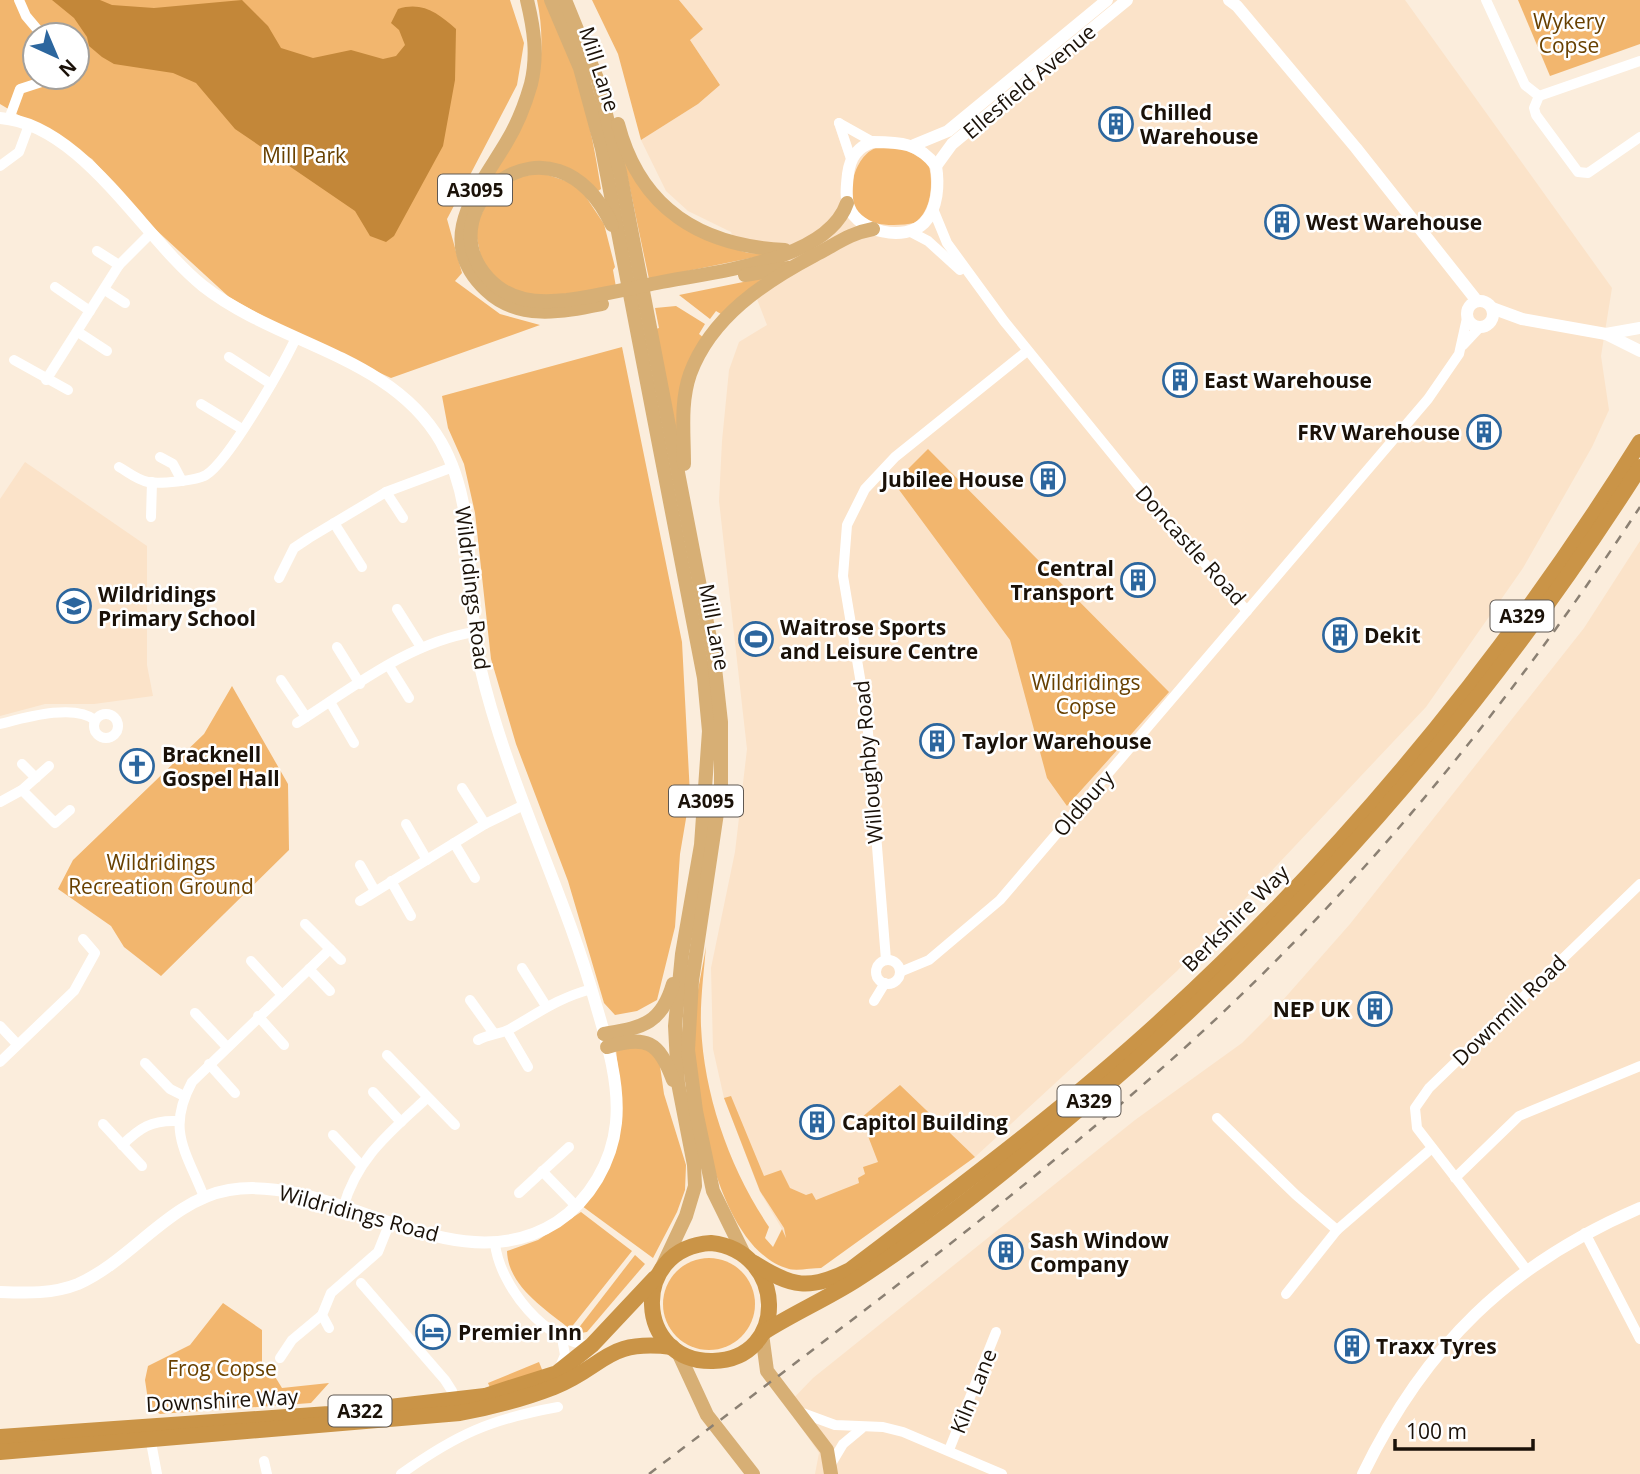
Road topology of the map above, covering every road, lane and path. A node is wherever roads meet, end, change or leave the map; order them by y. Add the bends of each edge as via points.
1 (19, 0) edge
2 (527, 0) edge
3 (551, 0) edge
4 (566, 0) edge
5 (1107, 0) edge
6 (1128, 0) edge
7 (1486, 0) edge
8 (1234, 2) edge
9 (30, 21) edge
10 (1640, 61) edge
11 (21, 89) edge
12 (1539, 96) junction
13 (4, 116) edge
14 (29, 125) junction
15 (1640, 137) edge
16 (873, 142) junction
17 (914, 145) junction
18 (851, 159) junction
19 (0, 166) edge
20 (936, 166) junction
21 (847, 203) junction
22 (933, 209) junction
23 (873, 229) junction
24 (909, 231) junction
25 (150, 234) junction
26 (97, 251) dead end
27 (791, 251) junction
28 (627, 253) junction
29 (119, 265) junction
30 (789, 268) junction
31 (974, 282) junction
32 (55, 287) dead end
33 (105, 290) junction
34 (125, 303) dead end
35 (1492, 308) junction
36 (1471, 309) junction
37 (90, 311) junction
38 (1522, 319) junction
39 (1484, 326) junction
40 (644, 327) junction
41 (1640, 328) edge
42 (78, 332) junction
43 (1606, 334) junction
44 (295, 340) junction
45 (1463, 346) junction
46 (107, 351) dead end
47 (1027, 351) junction
48 (1640, 351) edge
49 (229, 357) dead end
50 (14, 360) dead end
51 (46, 380) junction
52 (271, 384) junction
53 (68, 390) dead end
54 (201, 404) dead end
55 (242, 429) junction
56 (1640, 442) edge
57 (160, 457) dead end
58 (118, 467) dead end
59 (453, 467) junction
60 (1640, 467) edge
61 (182, 481) junction
62 (152, 482) junction
63 (386, 492) junction
64 (685, 503) junction
65 (151, 517) dead end
66 (403, 518) dead end
67 (334, 523) junction
68 (362, 568) dead end
69 (279, 578) dead end
70 (397, 609) dead end
71 (1247, 611) junction
72 (475, 632) junction
73 (337, 647) dead end
74 (421, 647) junction
75 (389, 666) junction
76 (281, 680) dead end
77 (360, 684) junction
78 (409, 698) dead end
79 (330, 702) junction
80 (306, 717) junction
81 (95, 720) dead end
82 (297, 723) dead end
83 (0, 724) edge
84 (354, 743) dead end
85 (22, 764) dead end
86 (48, 766) dead end
87 (36, 778) junction
88 (1396, 785) junction
89 (463, 788) dead end
90 (22, 790) junction
91 (0, 802) edge
92 (524, 804) junction
93 (70, 810) dead end
94 (1370, 816) junction
95 (406, 824) dead end
96 (485, 824) junction
97 (454, 843) junction
98 (427, 860) junction
99 (360, 865) dead end
100 (475, 878) dead end
101 (391, 881) junction
102 (1640, 884) edge
103 (375, 891) junction
104 (359, 901) dead end
105 (411, 916) dead end
106 (305, 924) dead end
107 (83, 939) dead end
108 (330, 949) junction
109 (682, 954) junction
110 (341, 960) dead end
111 (886, 960) junction
112 (251, 961) dead end
113 (522, 968) dead end
114 (310, 969) junction
115 (900, 972) junction
116 (885, 983) junction
117 (592, 989) junction
118 (330, 991) dead end
119 (282, 995) junction
120 (470, 1000) dead end
121 (874, 1001) dead end
122 (545, 1006) junction
123 (195, 1013) dead end
124 (258, 1016) junction
125 (0, 1026) edge
126 (507, 1031) junction
127 (492, 1032) junction
128 (478, 1040) dead end
129 (606, 1041) junction
130 (17, 1044) junction
131 (285, 1045) dead end
132 (227, 1047) junction
133 (387, 1055) dead end
134 (0, 1062) edge
135 (145, 1063) dead end
136 (209, 1064) junction
137 (1640, 1066) edge
138 (527, 1067) dead end
139 (373, 1092) dead end
140 (236, 1093) dead end
141 (184, 1096) junction
142 (427, 1098) junction
143 (681, 1102) junction
144 (1217, 1118) dead end
145 (177, 1121) junction
146 (401, 1122) junction
147 (103, 1124) dead end
148 (455, 1125) dead end
149 (332, 1135) dead end
150 (122, 1145) junction
151 (569, 1147) dead end
152 (1432, 1148) junction
153 (360, 1164) junction
154 (142, 1166) dead end
155 (542, 1171) junction
156 (1455, 1178) junction
157 (519, 1193) dead end
158 (204, 1197) junction
159 (576, 1206) junction
160 (343, 1208) junction
161 (1640, 1208) edge
162 (390, 1222) junction
163 (1337, 1230) junction
164 (1585, 1233) junction
165 (495, 1244) junction
166 (748, 1258) junction
167 (1527, 1269) junction
168 (658, 1273) junction
169 (361, 1283) dead end
170 (0, 1292) edge
171 (1286, 1294) dead end
172 (321, 1314) junction
173 (329, 1328) dead end
174 (996, 1332) dead end
175 (763, 1333) junction
176 (562, 1338) junction
177 (1640, 1339) edge
178 (592, 1345) junction
179 (674, 1348) junction
180 (280, 1358) dead end
181 (557, 1373) junction
182 (452, 1402) junction
183 (558, 1407) dead end
184 (797, 1411) junction
185 (861, 1429) junction
186 (150, 1433) junction
187 (0, 1437) edge
188 (949, 1450) junction
189 (0, 1452) edge
190 (264, 1461) dead end
191 (831, 1469) edge
192 (747, 1470) edge
193 (157, 1474) edge
194 (267, 1474) edge
195 (401, 1474) edge
196 (1002, 1474) edge
197 (1363, 1474) edge

1 - 9 street
2 - 30 main road, A3095 via 536,49 531,85 513,131 474,192 463,223 464,255 480,285 512,307 545,312
3 - 28 main road, Mill Lane / A3095 via 588,92
4 - 27 main road, A3095 via 601,70 637,173 654,196 671,214 707,236 755,249
4 - 28 main road, Mill Lane / A3095 via 598,81
5 - 17 street, Ellesfield Avenue via 944,134
6 - 20 street, Ellesfield Avenue via 952,145
7 - 12 street via 1525,85
8 - 36 street, Doncastle Road via 1456,276
10 - 12 street
11 - 13 street
12 - 15 street via 1536,115 1578,172 1588,173
13 - 14 street, Wildridings Road
14 - 19 street via 19,152
14 - 25 street, Wildridings Road via 82,159
16 - 17 street
16 - 18 street
16 - 18 street via 839,123
17 - 20 street
18 - 21 street
20 - 22 street
21 - 23 street via 855,217
21 - 27 main road, A3095 via 831,229
22 - 24 street via 922,224
22 - 31 street, Doncastle Road via 940,231
23 - 24 street
23 - 30 main road, A3095 via 851,234
24 - 31 street, Doncastle Road
25 - 29 street
25 - 44 street, Wildridings Road via 207,289
26 - 29 street
27 - 28 main road, A3095 via 685,278 584,298 534,302 503,291 483,272 473,249 474,221 482,199 504,177 525,169 550,168 571,176 590,192
28 - 40 main road, Mill Lane / A3095
29 - 33 street
30 - 64 main road, A3095 via 723,320 697,358 682,418
31 - 47 street, Doncastle Road
32 - 37 street
33 - 34 street
33 - 37 street
35 - 36 street via 1485,302
35 - 38 street
35 - 39 street via 1493,317
36 - 39 street via 1472,325
36 - 45 street, Doncastle Road
37 - 42 street
38 - 39 street
38 - 43 street
39 - 45 street, Doncastle Road
40 - 64 main road, Mill Lane / A3095
40 - 109 main road, Mill Lane / A3095 via 707,706 706,803
41 - 43 street
42 - 46 street
42 - 51 street
43 - 48 street
44 - 52 street
44 - 59 street, Wildridings Road via 376,377 404,397 432,428
45 - 71 street, Doncastle Road via 1428,399
47 - 71 street, Doncastle Road
47 - 111 street, Willoughby Road via 895,457 869,483 849,516 843,576 867,720
49 - 52 street
50 - 51 street
51 - 53 street
52 - 55 street
54 - 55 street
55 - 61 street via 216,468 204,477
56 - 88 highway, Berkshire Way / A329 via 1524,614
57 - 61 street via 173,464
58 - 62 street
59 - 63 street
59 - 72 street, Wildridings Road via 465,514
60 - 88 highway, Berkshire Way / A329 via 1498,672
61 - 62 street
62 - 65 street
63 - 66 street
63 - 67 street
64 - 166 main road, Mill Lane / A3095 via 714,659 722,752 718,815 690,994 690,1070 713,1191
67 - 68 street
67 - 69 street via 294,548
70 - 74 street
71 - 115 street, Oldbury via 1000,900 929,960
72 - 74 street
72 - 92 street, Wildridings Road via 492,712
73 - 77 street
74 - 75 street
75 - 77 street
75 - 78 street
76 - 80 street
77 - 79 street
79 - 80 street
79 - 84 street
80 - 82 street
81 - 83 street via 88,714 47,714
85 - 87 street
86 - 87 street
87 - 90 street
88 - 94 highway, Berkshire Way / A329
89 - 96 street
90 - 91 street
90 - 93 street via 55,823
92 - 96 street
92 - 117 street, Wildridings Road via 568,913
94 - 166 highway, Berkshire Way / A329 via 1166,1015 1035,1128 850,1270 822,1282 790,1282
94 - 175 highway, Berkshire Way / A329 via 1297,905 1209,993 1054,1131 857,1280
95 - 98 street
96 - 97 street
97 - 98 street
97 - 100 street
98 - 101 street
99 - 103 street
101 - 103 street
101 - 105 street
102 - 152 street, Downmill Road via 1423,1094 1415,1119
103 - 104 street
106 - 108 street
107 - 130 street via 95,953 74,991
108 - 110 street
108 - 114 street
109 - 129 main road via 661,1013
109 - 143 main road, Mill Lane / A3095 via 675,1026
111 - 115 street via 896,962
111 - 116 street via 876,971
112 - 119 street
113 - 122 street
114 - 118 street
114 - 119 street
115 - 116 street via 895,982
116 - 121 street
117 - 122 street
117 - 129 street, Wildridings Road
119 - 124 street
120 - 127 street
122 - 126 street
123 - 132 street
124 - 131 street
124 - 132 street
125 - 130 street
126 - 127 street
126 - 138 street
127 - 128 street
129 - 143 main road via 638,1040 653,1046 667,1064
129 - 159 street, Wildridings Road via 617,1104 615,1135 601,1173
130 - 134 street
132 - 136 street
133 - 142 street
135 - 141 street via 170,1089
136 - 140 street
136 - 141 street
137 - 156 street via 1519,1116
139 - 146 street
141 - 145 street
142 - 146 street
142 - 148 street
143 - 168 main road, Mill Lane / A3095 via 695,1186
144 - 163 street
145 - 150 street via 142,1126
145 - 158 street
146 - 153 street
147 - 150 street
149 - 153 street
150 - 154 street
151 - 155 street
152 - 156 street, Downmill Road
152 - 163 street
153 - 160 street
155 - 157 street
155 - 159 street
156 - 167 street, Downmill Road
158 - 160 street, Wildridings Road via 234,1189 280,1190
158 - 170 street, Wildridings Road via 81,1283 49,1292
159 - 165 street, Wildridings Road via 545,1228
160 - 162 street, Wildridings Road
161 - 164 street
162 - 165 street, Wildridings Road via 475,1244
162 - 172 street via 378,1252 331,1293
163 - 171 street
164 - 167 street
164 - 177 street
165 - 176 street via 508,1285
166 - 168 highway via 727,1245 703,1243 682,1251
166 - 175 highway via 768,1293
167 - 197 street via 1436,1354 1404,1399
168 - 178 highway, Downshire Way / A322
168 - 179 highway via 651,1302 653,1321
169 - 182 street via 445,1380
172 - 173 street
172 - 180 street
174 - 188 street, Kiln Lane
175 - 179 highway via 741,1353 720,1361 702,1361
175 - 184 main road via 767,1371
176 - 178 street
176 - 181 street via 565,1355
178 - 181 highway, Downshire Way / A322
179 - 186 highway, Downshire Way / A322 via 621,1348 555,1386 460,1413
179 - 192 main road via 707,1415
181 - 182 highway, Downshire Way / A322
182 - 186 highway, Downshire Way / A322
183 - 195 street via 485,1423
184 - 185 street
184 - 191 main road via 827,1450
185 - 188 street via 883,1427
185 - 191 street via 843,1444
186 - 187 highway, Downshire Way / A322
186 - 189 highway, Downshire Way / A322
186 - 193 street
188 - 196 street
190 - 194 street

